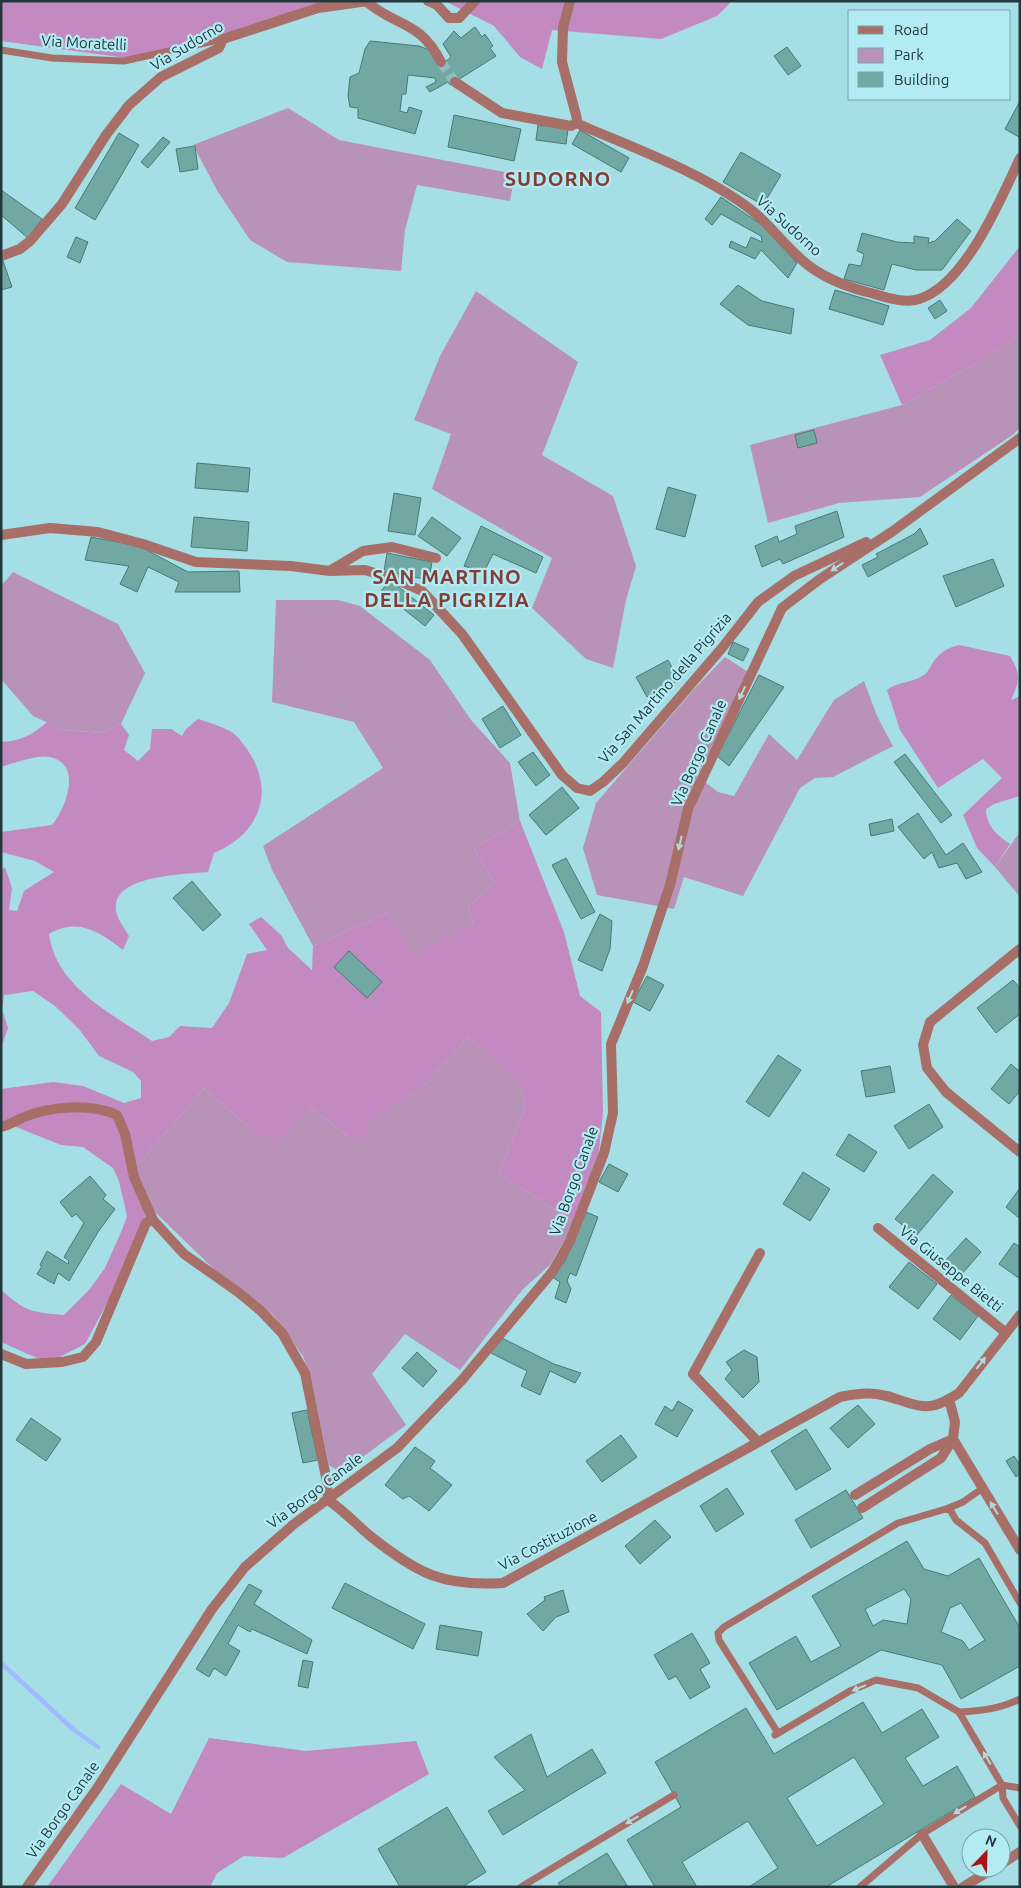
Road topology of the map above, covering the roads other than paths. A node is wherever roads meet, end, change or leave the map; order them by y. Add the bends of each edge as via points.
1 (428, 1) edge
2 (475, 1) edge
3 (570, 1) edge
4 (367, 2) edge
5 (223, 39) junction
6 (1, 50) edge
7 (441, 62) tunnel mouth
8 (455, 82) tunnel mouth
9 (576, 123) junction
10 (1020, 158) edge
11 (1, 256) edge
12 (1020, 438) edge
13 (892, 531) junction
14 (1, 535) edge
15 (436, 558) dead end
16 (330, 571) junction
17 (1020, 949) edge
18 (1, 1128) edge
19 (1020, 1152) edge
20 (153, 1220) junction
21 (878, 1228) dead end
22 (760, 1253) dead end
23 (1020, 1315) edge
24 (1006, 1332) junction
25 (1, 1354) edge
26 (949, 1399) junction
27 (953, 1439) junction
28 (758, 1442) junction
29 (984, 1488) junction
30 (855, 1495) dead end
31 (328, 1500) junction
32 (862, 1508) dead end
33 (949, 1508) junction
34 (1020, 1550) edge
35 (1020, 1603) edge
36 (1020, 1699) edge
37 (958, 1712) junction
38 (1002, 1785) junction
39 (1020, 1788) edge
40 (674, 1795) dead end
41 (1020, 1826) edge
42 (922, 1834) junction
43 (978, 1878) edge
44 (27, 1887) edge
45 (522, 1887) edge
46 (860, 1887) edge
47 (954, 1887) edge
48 (963, 1887) edge

1 - 2 street via 437,5 449,18 459,18
3 - 9 street via 563,28 562,62
4 - 5 street, Via Sudorno via 318,8
4 - 7 street, Via Sudorno via 374,9 413,28
5 - 6 lane, Via Moratelli via 124,62 52,58
5 - 11 street, Via Sudorno via 219,48 161,77 129,105 62,204 30,242
8 - 9 street, Via Sudorno via 502,113 571,126
9 - 10 street, Via Sudorno via 684,170 724,192 755,213 796,256 828,278 891,298 917,300 936,292 954,274 984,230
12 - 13 street, Via Borgo Canale
13 - 16 street, Via San Martino della Pigrizia via 794,576 758,602 623,763 590,791 577,788 562,776 462,634 422,591 365,570
13 -> 31 street, Via Borgo Canale via 782,608 705,768 688,808 670,884 643,966 610,1044 613,1114 604,1153 570,1241 553,1270 462,1380 397,1448
14 - 16 street, Via San Martino della Pigrizia via 50,528 98,532 196,562
15 - 16 street via 392,547 363,551
17 - 19 street via 930,1022 923,1045 927,1068 946,1092
18 - 20 street via 22,1118 58,1109 89,1108 117,1115 125,1134 134,1177
20 - 25 street via 146,1223 96,1342 83,1357 26,1364
20 - 31 street via 184,1254 238,1292 282,1333 305,1374
21 - 24 street, Via Giuseppe Bietti
22 - 28 street via 693,1374
23 - 24 street
26 -> 24 street via 960,1393
26 - 27 street via 955,1422
26 - 28 street, Via Costituzione via 935,1406 921,1406 882,1395 862,1393 840,1397
27 - 29 street
27 - 30 street via 930,1449
27 - 32 street via 941,1458
28 - 31 street, Via Costituzione via 503,1583 463,1584 439,1579 410,1565
29 - 33 lane
34 -> 29 street
31 - 44 street, Via Borgo Canale via 270,1543 245,1567 212,1609 98,1787
33 - 35 lane via 956,1520 985,1543
37 -> 33 lane via 918,1688 876,1680 850,1691 776,1734 719,1640 718,1633 724,1626 898,1523
36 - 37 lane via 983,1711
38 -> 37 lane
38 - 39 lane
38 - 41 lane via 1003,1798
38 -> 42 lane
40 -> 45 lane
42 - 46 lane
42 - 47 street
43 - 48 street

